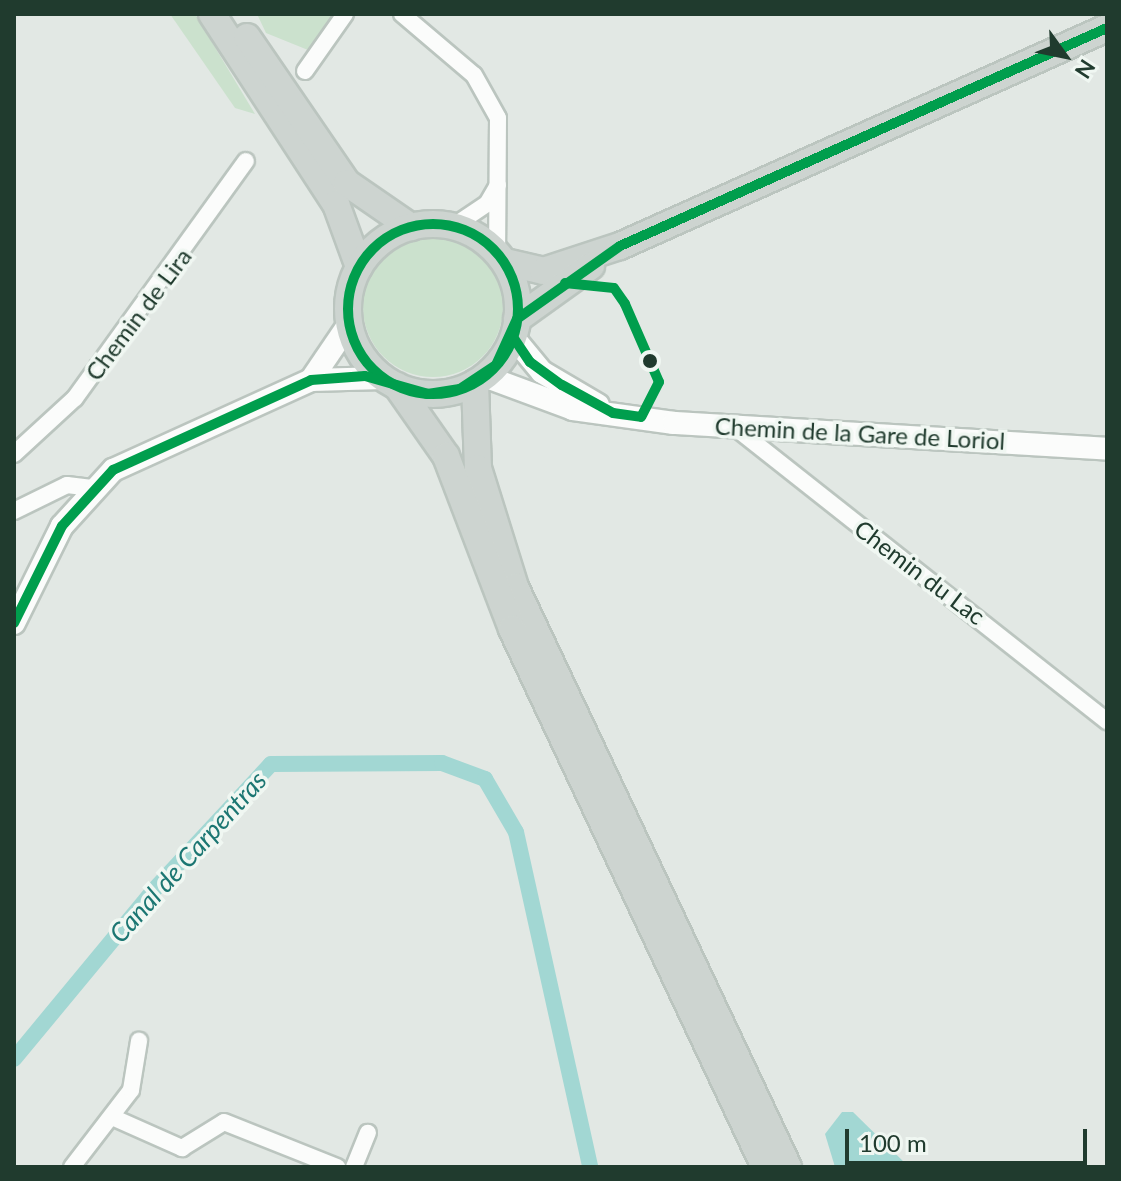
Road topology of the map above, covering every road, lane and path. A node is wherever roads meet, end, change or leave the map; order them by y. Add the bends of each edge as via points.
1 (212, 14) edge
2 (232, 14) edge
3 (345, 14) edge
4 (402, 14) edge
5 (1107, 28) edge
6 (305, 71) dead end
7 (246, 161) dead end
8 (499, 184) junction
9 (454, 226) junction
10 (411, 227) junction
11 (620, 246) junction
12 (501, 258) junction
13 (359, 267) junction
14 (349, 324) junction
15 (515, 328) junction
16 (311, 380) junction
17 (479, 380) junction
18 (396, 389) junction
19 (613, 413) junction
20 (732, 425) junction
21 (1107, 449) edge
22 (14, 454) edge
23 (92, 488) junction
24 (14, 511) edge
25 (14, 623) edge
26 (1107, 721) edge
27 (139, 1041) dead end
28 (112, 1117) junction
29 (368, 1133) dead end
30 (72, 1167) edge
31 (337, 1167) edge
32 (354, 1167) edge
33 (765, 1167) edge
34 (788, 1167) edge

1 - 13 main road via 336,204
2 - 10 main road via 347,183
3 - 6 street
4 - 8 street via 489,95 503,141
5 - 11 main road
7 - 22 street, Chemin de Lira via 75,398
8 - 9 street via 487,204
8 - 12 street
9 - 10 main road
9 - 12 main road
10 - 13 main road via 381,242
11 - 12 main road via 543,271
11 - 15 main road
12 - 15 main road
13 - 14 main road
14 - 16 street
14 - 18 main road
15 - 17 main road
15 - 19 street, Chemin de la Gare de Loriol via 542,372
16 - 18 street
16 - 23 street via 147,451
17 - 18 main road via 428,394
17 - 19 street, Chemin de la Gare de Loriol via 573,409
17 - 34 main road via 478,468 515,587
18 - 33 main road via 446,456 512,629
19 - 20 street, Chemin de la Gare de Loriol
20 - 21 street, Chemin de la Gare de Loriol
20 - 26 street, Chemin du Lac
23 - 24 street via 67,485
23 - 25 street via 50,547
27 - 28 street via 139,1074
28 - 30 street
28 - 31 street via 182,1148 224,1122
29 - 32 street

